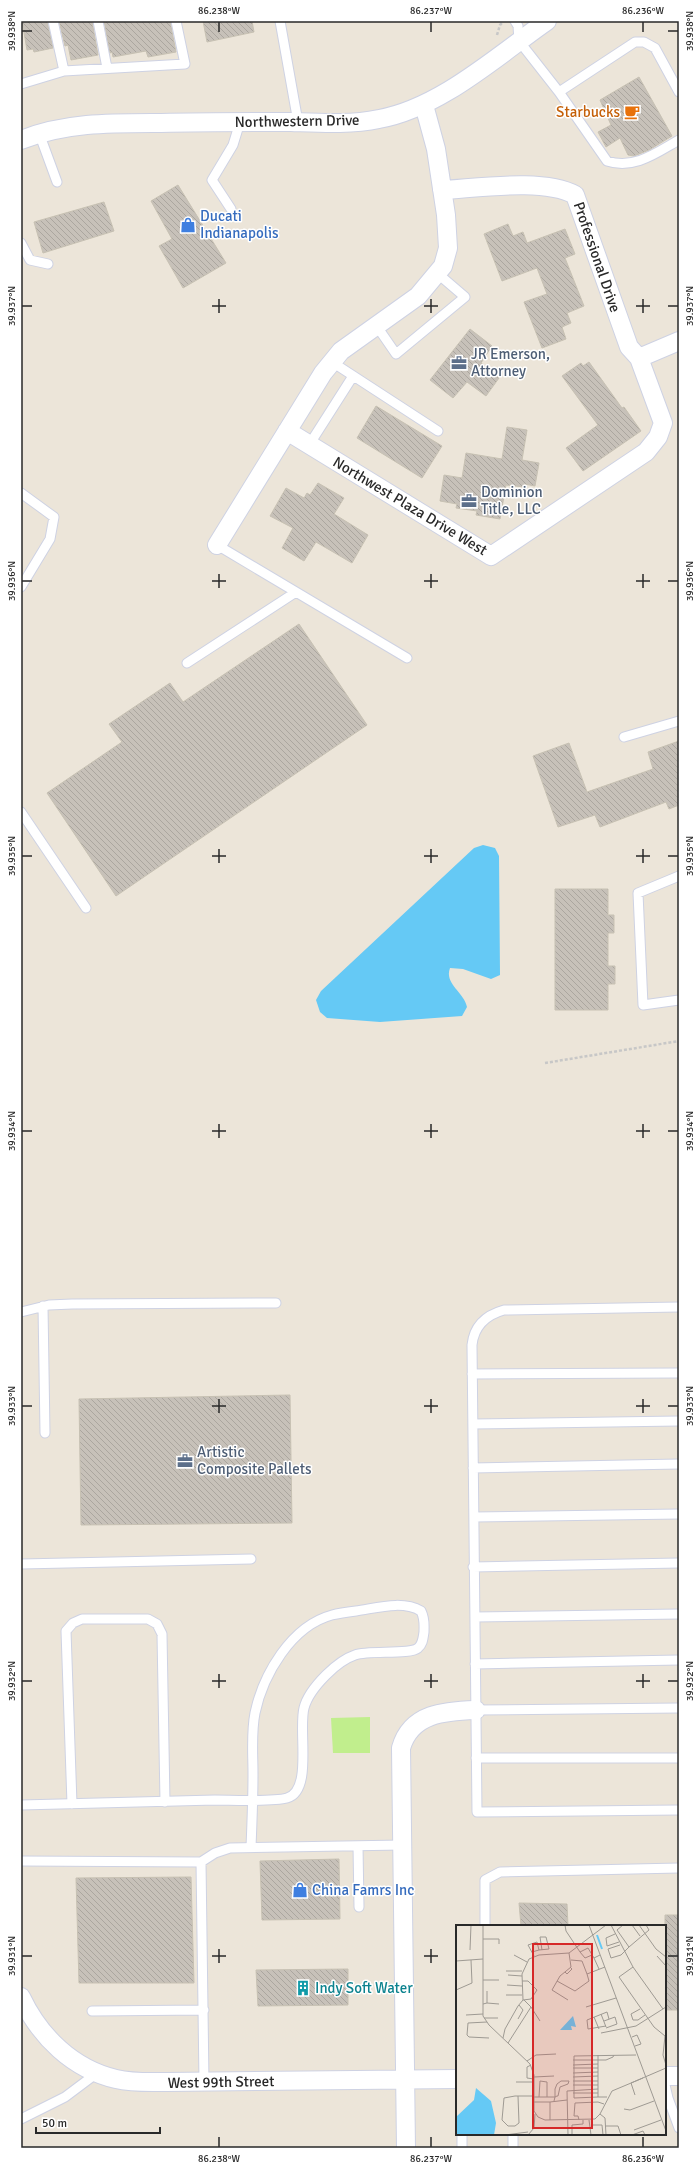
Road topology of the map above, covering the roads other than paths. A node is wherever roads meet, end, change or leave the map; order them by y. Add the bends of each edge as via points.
1 (53, 21) edge
2 (98, 21) edge
3 (176, 21) edge
4 (280, 21) edge
5 (515, 21) edge
6 (547, 21) edge
7 (519, 41) junction
8 (107, 68) junction
9 (64, 71) junction
10 (21, 84) edge
11 (559, 92) junction
12 (679, 92) edge
13 (424, 104) junction
14 (240, 122) junction
15 (298, 122) junction
16 (39, 133) junction
17 (21, 140) edge
18 (679, 140) edge
19 (57, 182) dead end
20 (442, 190) junction
21 (231, 209) dead end
22 (21, 244) edge
23 (48, 264) dead end
24 (437, 273) junction
25 (376, 325) junction
26 (679, 341) edge
27 (639, 358) junction
28 (332, 362) junction
29 (353, 376) junction
30 (287, 431) junction
31 (438, 431) dead end
32 (309, 445) junction
33 (21, 493) edge
34 (218, 546) joint
35 (21, 587) edge
36 (296, 592) junction
37 (407, 658) dead end
38 (187, 664) dead end
39 (679, 721) edge
40 (624, 738) dead end
41 (21, 812) edge
42 (679, 876) edge
43 (86, 908) dead end
44 (679, 1000) edge
45 (276, 1303) dead end
46 (43, 1306) junction
47 (679, 1307) edge
48 (21, 1312) edge
49 (679, 1372) edge
50 (472, 1374) junction
51 (679, 1421) edge
52 (473, 1424) junction
53 (45, 1433) dead end
54 (679, 1464) edge
55 (473, 1468) junction
56 (679, 1514) edge
57 (474, 1517) junction
58 (251, 1559) dead end
59 (679, 1563) edge
60 (21, 1564) edge
61 (473, 1567) junction
62 (679, 1614) edge
63 (475, 1617) junction
64 (679, 1660) edge
65 (475, 1664) junction
66 (679, 1708) edge
67 (476, 1710) junction
68 (476, 1758) junction
69 (679, 1758) edge
70 (253, 1799) junction
71 (164, 1802) junction
72 (72, 1804) junction
73 (21, 1805) edge
74 (679, 1810) edge
75 (402, 1845) junction
76 (358, 1846) junction
77 (250, 1847) junction
78 (21, 1861) edge
79 (201, 1862) junction
80 (679, 1868) edge
81 (359, 1907) dead end
82 (485, 1925) edge
83 (21, 1997) edge
84 (204, 2010) junction
85 (92, 2011) dead end
86 (97, 2073) junction
87 (666, 2076) edge
88 (679, 2076) edge
89 (456, 2079) edge
90 (405, 2080) junction
91 (204, 2082) junction
92 (666, 2089) edge
93 (21, 2119) edge
94 (679, 2128) edge
95 (462, 2135) edge
96 (513, 2135) edge
97 (406, 2148) edge
98 (462, 2148) edge
99 (512, 2148) edge

1 - 9 lane
2 - 8 lane
3 - 8 lane via 185,64
4 - 15 lane
5 - 7 lane
6 - 7 street, Northwestern Drive
7 - 11 lane
7 - 13 street, Northwestern Drive via 465,80
8 - 9 lane
9 - 10 lane
11 - 12 lane via 635,42 644,42 655,48
11 - 18 lane via 607,161 615,164 637,163
13 - 15 street, Northwestern Drive via 379,119
13 - 20 street via 436,149
14 - 15 street, Northwestern Drive
14 - 16 street, Northwestern Drive via 108,123 72,126
14 - 21 lane via 232,146 212,180
16 - 17 street, Northwestern Drive
16 - 19 lane
20 - 24 street via 448,248 444,266
20 - 27 street, Professional Drive via 544,185 565,189 575,195 629,347
22 - 23 lane via 30,260
24 - 25 street via 418,296
24 - 25 lane via 465,296 396,354
25 - 28 street via 341,351
26 - 27 street
27 - 32 street, Northwest Plaza Drive West via 663,422 658,437 646,452 491,556
28 - 29 lane
28 - 30 street via 322,373
29 - 31 lane
29 - 32 lane
30 - 32 street, Northwest Plaza Drive West
30 - 34 street
33 - 35 lane via 54,517 50,539
34 - 36 lane
36 - 37 lane
36 - 38 lane
39 - 40 lane
41 - 43 lane
42 - 44 lane via 638,893 643,1005
45 - 46 lane
46 - 48 lane
46 - 53 lane
47 - 50 lane via 514,1309 498,1312 485,1318 475,1331 472,1345
49 - 50 lane
50 - 52 lane
51 - 52 lane
52 - 55 lane
54 - 55 lane
55 - 57 lane
56 - 57 lane
57 - 61 lane
58 - 60 lane
59 - 61 lane
61 - 63 lane
62 - 63 lane
63 - 65 lane
64 - 65 lane
65 - 67 lane
66 - 67 lane
67 - 68 lane
67 - 75 street via 452,1711 429,1716 404,1737 401,1760
68 - 69 lane
68 - 74 lane via 477,1812
70 - 70 lane via 286,1798 294,1795 300,1787 304,1707 320,1680 337,1664 356,1655 383,1651 407,1652 417,1649 423,1642 425,1619 421,1612 405,1605 332,1615 309,1626 294,1639 273,1668 260,1694 254,1715
70 - 71 lane
70 - 77 lane
71 - 72 lane
71 - 72 lane via 162,1634 157,1624 148,1619 82,1619 66,1631
72 - 73 lane
75 - 76 lane
75 - 90 street
76 - 77 lane
76 - 81 lane
77 - 79 lane via 230,1848 215,1853
78 - 79 lane
79 - 84 lane
80 - 82 lane via 500,1872 485,1880
83 - 86 street, West 99th Street via 37,2026 53,2044 75,2061
84 - 85 lane
84 - 91 lane
86 - 91 street, West 99th Street via 135,2082
86 - 93 lane via 65,2097
87 - 88 street
89 - 90 street, West 99th Street
90 - 91 street, West 99th Street
90 - 97 street
92 - 94 lane
95 - 98 lane
96 - 99 lane

